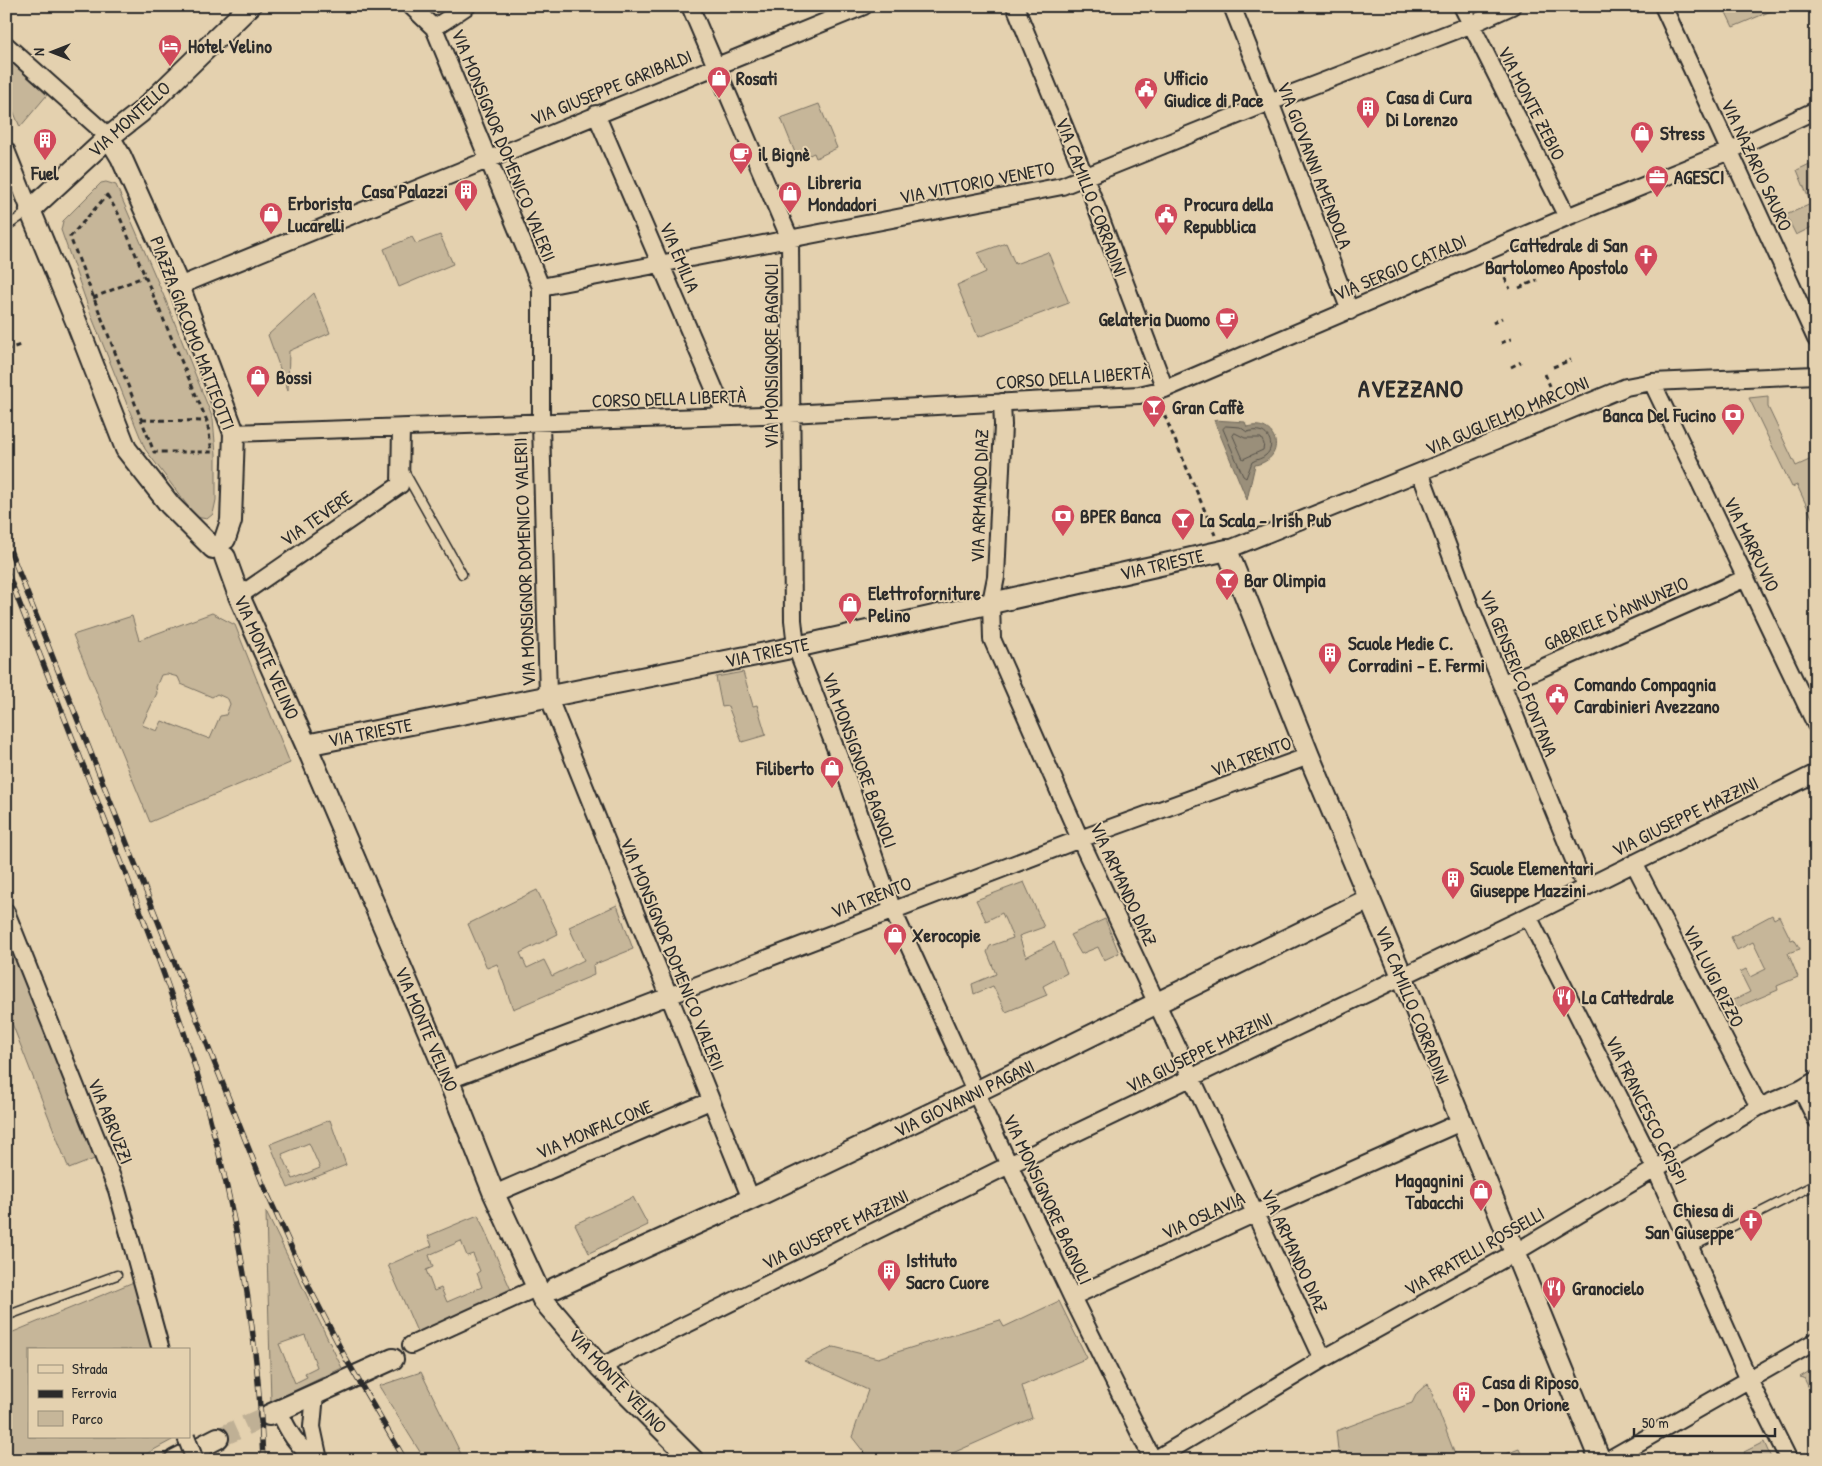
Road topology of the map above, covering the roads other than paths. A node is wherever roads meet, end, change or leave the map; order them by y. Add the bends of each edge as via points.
1 (250, 6) edge
2 (411, 6) edge
3 (467, 6) edge
4 (690, 6) edge
5 (864, 6) edge
6 (1016, 6) edge
7 (1232, 6) edge
8 (1462, 6) edge
9 (1512, 6) edge
10 (1663, 6) edge
11 (1470, 25) junction
12 (434, 28) junction
13 (6, 46) edge
14 (716, 66) junction
15 (1270, 102) junction
16 (1816, 110) edge
17 (596, 114) junction
18 (108, 136) junction
19 (6, 150) edge
20 (1729, 151) junction
21 (488, 158) junction
22 (1086, 177) junction
23 (30, 210) junction
24 (1567, 218) junction
25 (6, 227) edge
26 (790, 239) junction
27 (661, 264) junction
28 (179, 286) junction
29 (541, 286) junction
30 (1350, 311) junction
31 (1816, 339) edge
32 (1816, 375) edge
33 (1652, 382) junction
34 (1162, 397) junction
35 (1002, 402) junction
36 (790, 414) junction
37 (726, 416) junction
38 (541, 423) junction
39 (401, 428) junction
40 (234, 438) junction
41 (401, 466) junction
42 (1420, 472) junction
43 (1222, 545) junction
44 (221, 548) junction
45 (462, 574) dead end
46 (1746, 578) junction
47 (239, 596) junction
48 (991, 602) junction
49 (796, 647) junction
50 (1502, 683) junction
51 (548, 696) junction
52 (1816, 725) edge
53 (306, 745) junction
54 (1309, 756) junction
55 (1816, 773) edge
56 (1080, 839) junction
57 (1634, 863) junction
58 (1586, 886) junction
59 (1369, 899) junction
60 (893, 910) junction
61 (6, 912) edge
62 (1528, 916) junction
63 (1402, 976) junction
64 (667, 995) junction
65 (1157, 1004) junction
66 (1192, 1078) junction
67 (449, 1080) junction
68 (1816, 1080) edge
69 (1801, 1089) junction
70 (976, 1092) junction
71 (710, 1101) junction
72 (1760, 1107) junction
73 (1816, 1119) edge
74 (1461, 1122) junction
75 (1009, 1165) junction
76 (1655, 1168) junction
77 (1816, 1184) edge
78 (494, 1194) junction
79 (751, 1199) junction
80 (1256, 1213) junction
81 (1690, 1248) junction
82 (1516, 1252) junction
83 (117, 1275) dead end
84 (546, 1288) junction
85 (1072, 1297) junction
86 (6, 1316) edge
87 (1816, 1341) edge
88 (411, 1345) dead end
89 (160, 1348) edge
90 (393, 1359) dead end
91 (1323, 1359) junction
92 (600, 1367) junction
93 (1749, 1380) junction
94 (315, 1394) junction
95 (274, 1413) joint
96 (186, 1438) edge
97 (218, 1438) tunnel mouth
98 (175, 1460) edge
99 (196, 1460) edge
100 (317, 1460) edge
101 (693, 1460) edge
102 (1154, 1460) edge
103 (1600, 1460) edge
104 (1608, 1460) edge
105 (1789, 1460) edge

1 - 18 street, VIA MONTELLO via 141,112
2 - 12 street, VIA MONSIGNOR DOMENICO VALERII
3 - 12 street
4 - 14 street, VIA MONSIGNORE BAGNOLI
5 - 14 street, VIA GIUSEPPE GARIBALDI
6 - 22 street, VIA CAMILLO CORRADINI
7 - 15 street, VIA GIOVANNI AMENDOLA
8 - 11 street, VIA MONTE ZEBIO
9 - 11 street, VIA VITTORIO VENETO
10 - 20 street, VIA NAZARIO SAURO
11 - 15 street, VIA VITTORIO VENETO
11 - 24 street, VIA MONTE ZEBIO
12 - 21 street, VIA MONSIGNOR DOMENICO VALERII
13 - 18 street
14 - 17 street, VIA GIUSEPPE GARIBALDI
14 - 26 street, VIA MONSIGNORE BAGNOLI
15 - 22 street, VIA VITTORIO VENETO
15 - 30 street, VIA GIOVANNI AMENDOLA
16 - 20 street, VIA SERGIO CATALDI
17 - 21 street, VIA GIUSEPPE GARIBALDI
17 - 27 street, VIA EMILIA
18 - 23 street, VIA MONTELLO
18 - 28 street, PIAZZA GIACOMO MATTEOTTI via 121,157
19 - 23 street
20 - 24 street, VIA SERGIO CATALDI
20 - 31 street, VIA NAZARIO SAURO
21 - 28 street, VIA GIUSEPPE GARIBALDI
21 - 29 street, VIA MONSIGNOR DOMENICO VALERII
22 - 26 street, VIA VITTORIO VENETO via 1062,186
22 - 34 street, VIA CAMILLO CORRADINI
23 - 25 lane
23 - 44 street via 126,449 170,505
24 - 30 street, VIA SERGIO CATALDI
26 - 27 street, VIA VITTORIO VENETO
26 - 36 street, VIA MONSIGNORE BAGNOLI
27 - 29 street, VIA VITTORIO VENETO
27 - 37 street, VIA EMILIA
28 - 40 street, PIAZZA GIACOMO MATTEOTTI
29 - 38 street, VIA MONSIGNOR DOMENICO VALERII
30 - 34 street, VIA SERGIO CATALDI
32 - 33 street, VIA GUGLIELMO MARCONI
33 - 42 street, VIA GUGLIELMO MARCONI via 1626,387
33 - 46 street, VIA MARRUVIO
34 - 35 street, CORSO DELLA LIBERTÀ via 1139,395
35 - 36 street, CORSO DELLA LIBERTÀ
35 - 48 street, VIA ARMANDO DIAZ via 996,577
36 - 37 street, CORSO DELLA LIBERTÀ
36 - 49 street, VIA MONSIGNORE BAGNOLI
37 - 38 street, CORSO DELLA LIBERTÀ
38 - 39 street, CORSO DELLA LIBERTÀ
38 - 51 street, VIA MONSIGNOR DOMENICO VALERII
39 - 40 street, CORSO DELLA LIBERTÀ
39 - 41 street, VIA TEVERE
40 - 44 street, PIAZZA GIACOMO MATTEOTTI via 231,520
41 - 45 lane, VIA TEVERE
41 - 47 street, VIA TEVERE via 400,485
42 - 43 street, VIA GUGLIELMO MARCONI
42 - 50 street, VIA GENSERICO FONTANA
43 - 48 street, VIA TRIESTE
43 - 54 street, VIA CAMILLO CORRADINI
44 - 47 street, VIA MONTE VELINO
46 - 50 street, GABRIELE D'ANNUNZIO
46 - 52 street, VIA MARRUVIO
47 - 53 street, VIA MONTE VELINO
48 - 49 street, VIA TRIESTE
48 - 56 street, VIA ARMANDO DIAZ via 992,638
49 - 51 street, VIA TRIESTE
49 - 60 street, VIA MONSIGNORE BAGNOLI via 847,778
50 - 58 street, VIA GENSERICO FONTANA
51 - 53 street, VIA TRIESTE
51 - 64 street, VIA MONSIGNOR DOMENICO VALERII
53 - 67 street, VIA MONTE VELINO
54 - 56 street, VIA TRENTO
54 - 59 street, VIA CAMILLO CORRADINI
55 - 57 street, VIA GIUSEPPE MAZZINI
56 - 60 street, VIA TRENTO
56 - 65 street, VIA ARMANDO DIAZ
57 - 58 street, VIA GIUSEPPE MAZZINI
57 - 72 street, VIA LUIGI RIZZO
58 - 62 street, VIA GIUSEPPE MAZZINI
59 - 63 street, VIA CAMILLO CORRADINI
59 - 65 street, VIA GIOVANNI PAGANI
60 - 64 street, VIA TRENTO
60 - 70 street, VIA MONSIGNORE BAGNOLI
61 - 89 street, VIA ABRUZZI via 117,1190
62 - 63 street, VIA GIUSEPPE MAZZINI
62 - 76 street, VIA FRANCESCO CRISPI
63 - 66 street, VIA GIUSEPPE MAZZINI
63 - 74 street, VIA CAMILLO CORRADINI
64 - 67 street, VIA TRENTO
64 - 71 street, VIA MONSIGNOR DOMENICO VALERII
65 - 66 street, VIA ARMANDO DIAZ
65 - 70 street, VIA GIOVANNI PAGANI
66 - 75 street, VIA GIUSEPPE MAZZINI
66 - 80 street, VIA ARMANDO DIAZ
67 - 78 street, VIA MONTE VELINO
68 - 69 street, VIA FRATELLI ROSSELLI
69 - 72 street, VIA FRATELLI ROSSELLI
69 - 73 street
70 - 75 street, VIA MONSIGNORE BAGNOLI
70 - 79 street, VIA GIOVANNI PAGANI
71 - 78 street, VIA MONFALCONE
71 - 79 street, VIA MONSIGNOR DOMENICO VALERII
72 - 76 street, VIA FRATELLI ROSSELLI
74 - 80 street, VIA OSLAVIA
74 - 82 street, VIA CAMILLO CORRADINI
75 - 85 street, VIA MONSIGNORE BAGNOLI
75 - 92 street, VIA GIUSEPPE MAZZINI
76 - 81 street, VIA FRANCESCO CRISPI
76 - 82 street, VIA FRATELLI ROSSELLI
77 - 81 lane
78 - 84 street, VIA MONTE VELINO
79 - 84 street, VIA GIOVANNI PAGANI
80 - 85 street, VIA OSLAVIA
80 - 91 street, VIA ARMANDO DIAZ
81 - 93 street, VIA FRANCESCO CRISPI
82 - 91 street, VIA FRATELLI ROSSELLI
82 - 103 street, VIA CAMILLO CORRADINI
83 - 86 lane
84 - 88 street
84 - 92 street, VIA MONTE VELINO via 544,1300
85 - 102 street, VIA MONSIGNORE BAGNOLI
87 - 93 street
90 - 94 street
91 - 102 street, VIA FRATELLI ROSSELLI
92 - 101 street, VIA MONTE VELINO
93 - 104 street
93 - 105 street, VIA FRANCESCO CRISPI
94 - 95 street
94 - 100 street via 312,1426
95 - 100 street via 296,1443
96 - 99 street, bridge
97 - 98 street

